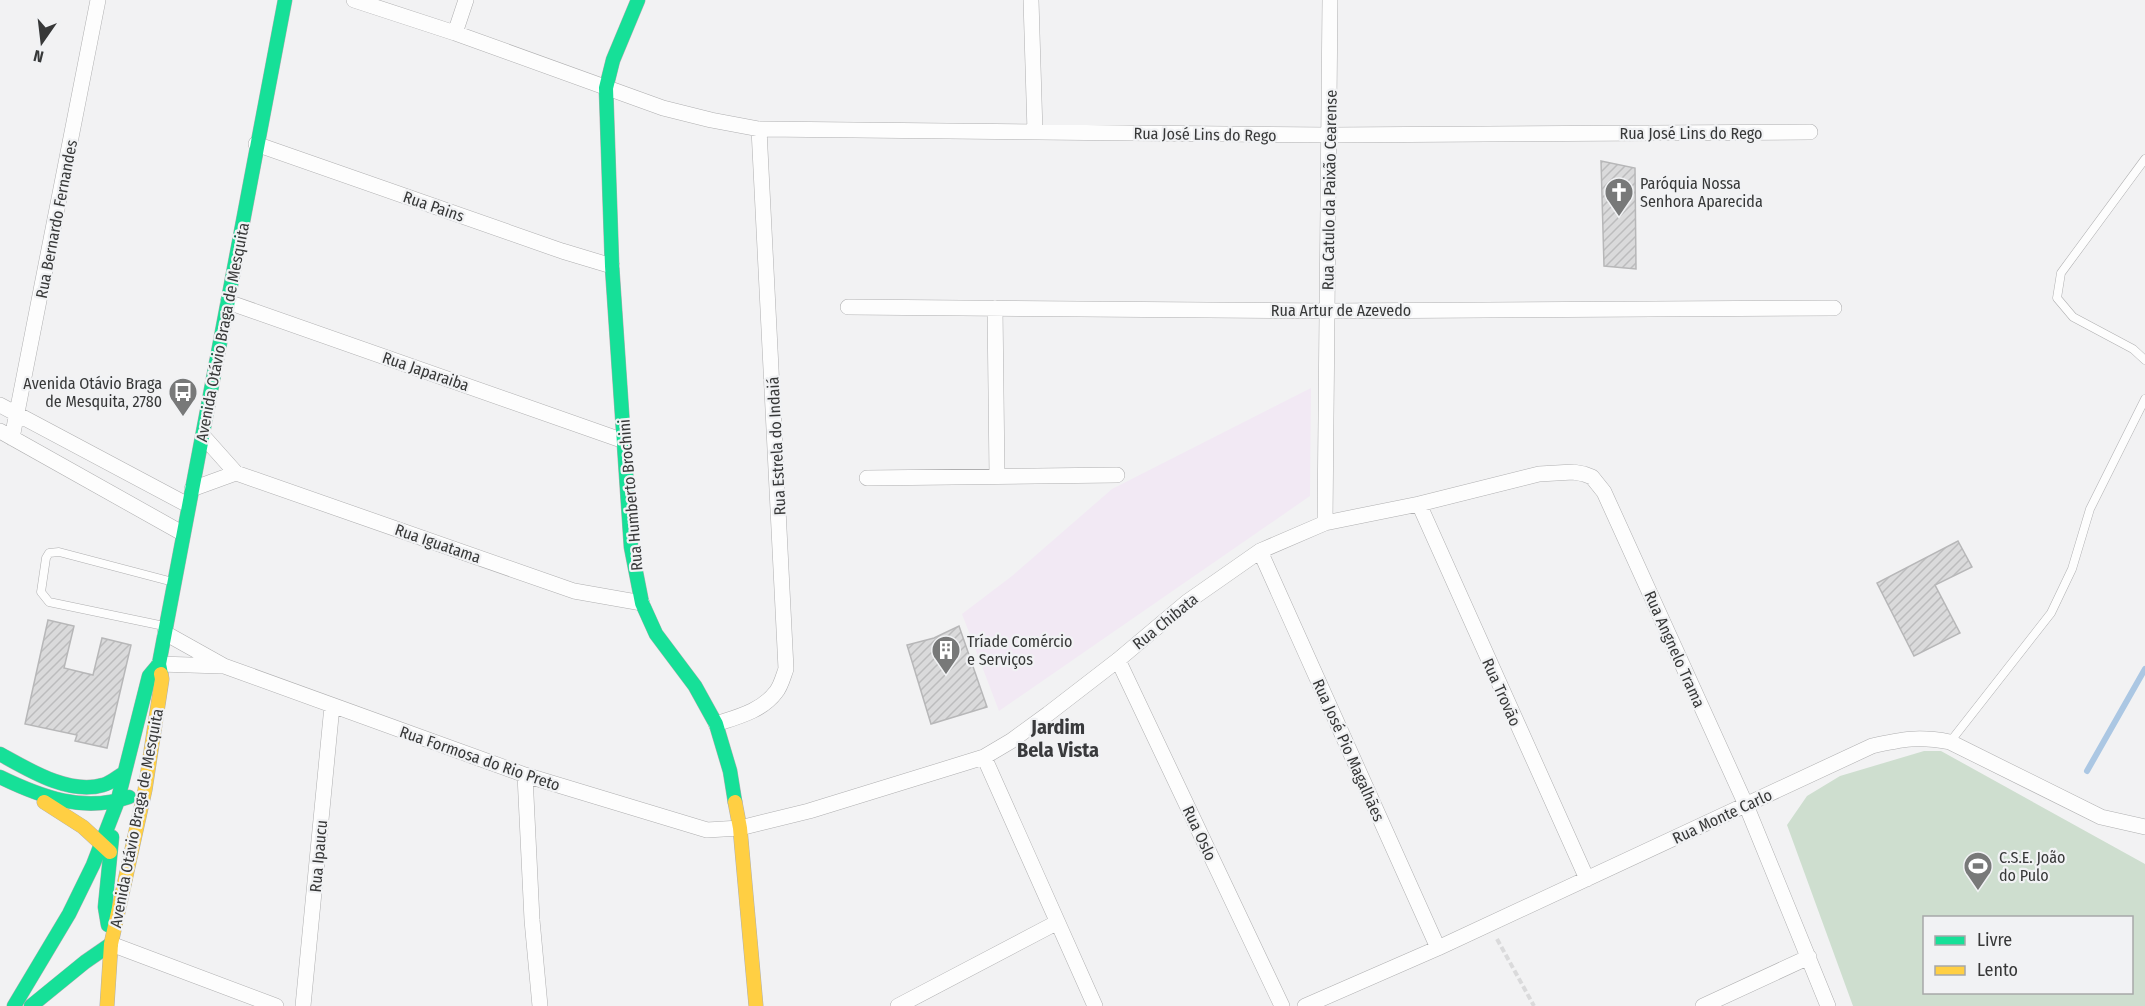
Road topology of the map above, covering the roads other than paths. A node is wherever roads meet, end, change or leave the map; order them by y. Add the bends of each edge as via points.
1 (98, 0) edge
2 (285, 0) edge
3 (354, 0) edge
4 (466, 0) edge
5 (638, 0) edge
6 (1031, 0) edge
7 (1330, 0) edge
8 (454, 33) junction
9 (606, 88) junction
10 (759, 129) junction
11 (1035, 132) junction
12 (1810, 132) dead end
13 (1329, 135) junction
14 (256, 144) junction
15 (2145, 159) edge
16 (612, 266) junction
17 (228, 302) junction
18 (848, 307) dead end
19 (995, 308) junction
20 (1834, 308) dead end
21 (1328, 311) junction
22 (2145, 360) edge
23 (2145, 399) edge
24 (0, 405) edge
25 (18, 414) junction
26 (6, 435) edge
27 (203, 436) junction
28 (624, 441) junction
29 (236, 473) junction
30 (1117, 475) dead end
31 (997, 476) junction
32 (867, 478) dead end
33 (192, 489) junction
34 (1604, 492) joint
35 (1419, 504) junction
36 (188, 505) junction
37 (1325, 523) junction
38 (183, 533) junction
39 (1260, 551) junction
40 (174, 582) junction
41 (642, 603) junction
42 (165, 629) junction
43 (1118, 660) junction
44 (159, 664) junction
45 (224, 666) junction
46 (332, 706) junction
47 (716, 724) junction
48 (1950, 742) junction
49 (0, 754) edge
50 (984, 757) junction
51 (124, 773) junction
52 (525, 775) junction
53 (6, 781) edge
54 (145, 790) junction
55 (117, 803) junction
56 (1746, 805) junction
57 (2145, 827) edge
58 (740, 828) junction
59 (106, 848) junction
60 (1587, 879) junction
61 (1056, 923) junction
62 (111, 944) junction
63 (1438, 948) junction
64 (1809, 957) junction
65 (14, 1006) edge
66 (31, 1006) edge
67 (107, 1006) edge
68 (276, 1006) edge
69 (303, 1006) edge
70 (540, 1006) edge
71 (756, 1006) edge
72 (898, 1006) edge
73 (1095, 1006) edge
74 (1282, 1006) edge
75 (1305, 1006) edge
76 (1703, 1006) edge
77 (1828, 1006) edge

1 - 25 street, Rua Bernardo Fernandes
2 - 14 main road, Avenida Otávio Braga de Mesquita
3 - 8 street, Rua José Lins do Rego
4 - 8 street
5 - 9 main road, Rua Humberto Brochini
6 - 11 street
7 - 13 street, Rua Catulo da Paixão Cearense
8 - 9 street, Rua José Lins do Rego
9 - 10 street, Rua José Lins do Rego via 663,108
9 - 16 main road, Rua Humberto Brochini
10 - 11 street, Rua José Lins do Rego
10 - 47 street, Rua Estrela do Indaiá via 786,669 777,691 765,704
11 - 13 street, Rua José Lins do Rego
12 - 13 street, Rua José Lins do Rego
13 - 21 street, Rua Catulo da Paixão Cearense
14 - 16 street, Rua Pains
14 - 17 main road, Avenida Otávio Braga de Mesquita
15 - 22 lane via 2061,273 2057,298 2073,317
16 - 28 main road, Rua Humberto Brochini
17 - 27 main road, Avenida Otávio Braga de Mesquita
17 - 28 street, Rua Japaraiba
18 - 19 street, Rua Artur de Azevedo
19 - 21 street, Rua Artur de Azevedo
19 - 31 street
20 - 21 street, Rua Artur de Azevedo
21 - 37 street, Rua Catulo da Paixão Cearense
23 - 48 lane via 2090,509 2072,569 2051,613
24 - 25 street
25 - 26 street, Rua Bernardo Fernandes
25 - 36 street
26 - 38 street
27 - 29 street, Rua Iguatama
27 - 33 main road, Avenida Otávio Braga de Mesquita
28 - 41 main road, Rua Humberto Brochini via 631,547
29 - 33 street
29 - 41 street, Rua Iguatama via 574,591
30 - 31 street
31 - 32 street
33 - 36 main road, Avenida Otávio Braga de Mesquita
34 - 35 street, Rua Chibata via 1592,477 1584,474 1539,474
34 - 56 street, Rua Angnelo Trama
35 - 37 street, Rua Chibata
35 - 60 street, Rua Trovão
36 - 38 main road, Avenida Otávio Braga de Mesquita
37 - 39 street, Rua Chibata
38 - 40 main road, Avenida Otávio Braga de Mesquita
39 - 43 street, Rua Chibata via 1187,602
39 - 63 street, Rua José Pio Magalhães
40 - 42 main road, Avenida Otávio Braga de Mesquita
40 - 42 lane via 52,552 46,558 41,581 41,592 49,602
41 - 47 main road, Rua Humberto Brochini via 656,634 695,686
42 - 44 main road, Avenida Otávio Braga de Mesquita
42 - 45 street, Rua Formosa do Rio Preto
43 - 50 street, Rua Chibata
43 - 74 street, Rua Oslo
44 - 45 street, Rua Formosa do Rio Preto
44 - 51 main road, Avenida Otávio Braga de Mesquita via 149,676
44 - 54 main road, Avenida Otávio Braga de Mesquita via 162,679
45 - 46 street, Rua Formosa do Rio Preto
46 - 52 street, Rua Formosa do Rio Preto
46 - 69 street, Rua Ipaucu
47 - 58 main road, Rua Humberto Brochini via 730,771
48 - 56 street, Rua Monte Carlo via 1908,738 1872,746
48 - 57 street, Rua Monte Carlo via 2101,817
49 - 51 main road via 53,779 81,787 105,785
50 - 58 street, Rua Chibata
50 - 61 street
51 - 55 main road, Avenida Otávio Braga de Mesquita
52 - 58 street, Rua Formosa do Rio Preto via 707,830
52 - 70 street
53 - 55 main road via 61,801
53 - 59 main road via 83,827
54 - 55 main road
54 - 62 main road, Avenida Otávio Braga de Mesquita
55 - 59 main road, Avenida Otávio Braga de Mesquita
56 - 60 street, Rua Monte Carlo
56 - 64 street, Rua Angnelo Trama
58 - 71 main road, Rua Humberto Brochini
59 - 62 main road via 105,907
59 - 65 main road, Avenida Otávio Braga de Mesquita
60 - 63 street, Rua Monte Carlo
61 - 72 street
61 - 73 street
62 - 66 main road, Avenida Otávio Braga de Mesquita
62 - 67 main road
62 - 68 street
63 - 75 street, Rua Monte Carlo
64 - 76 street
64 - 77 street, Rua Angnelo Trama

